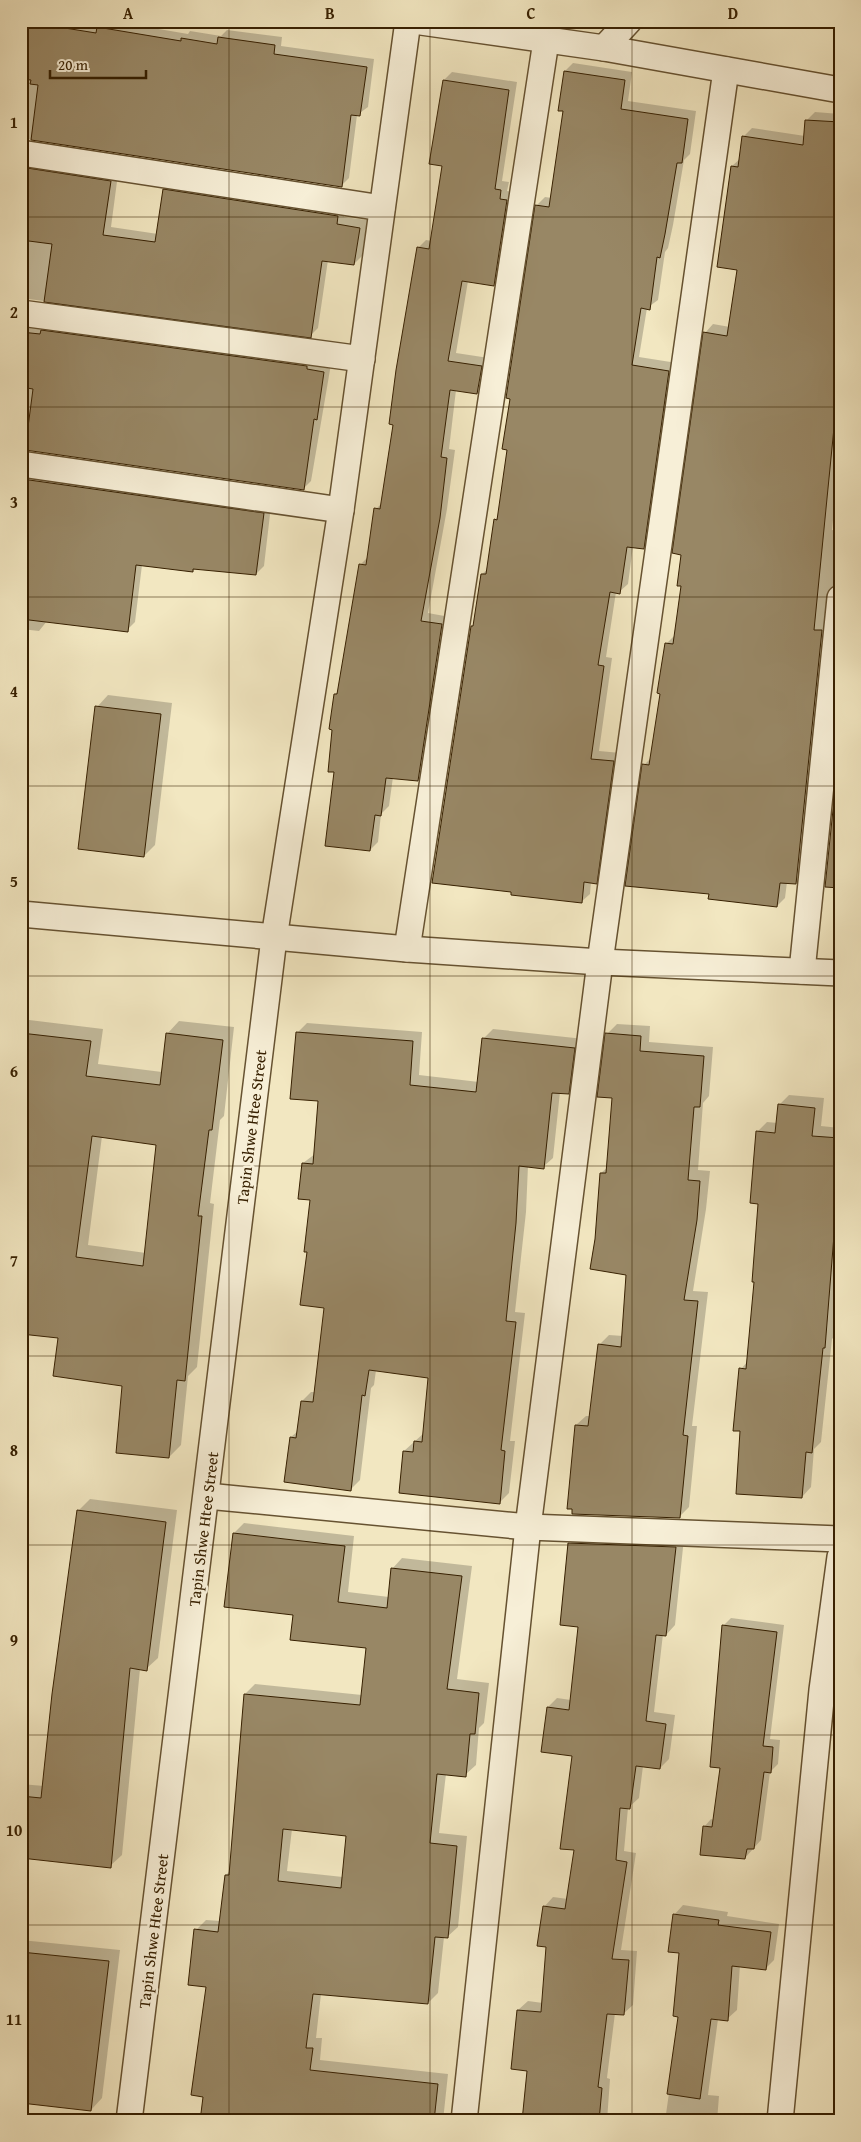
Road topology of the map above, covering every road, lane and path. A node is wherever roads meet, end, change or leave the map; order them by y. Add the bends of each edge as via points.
1 (408, 21) edge
2 (414, 21) edge
3 (629, 21) edge
4 (546, 40) junction
5 (604, 48) junction
6 (726, 70) junction
7 (840, 90) edge
8 (21, 153) edge
9 (382, 208) junction
10 (21, 313) edge
11 (362, 359) junction
12 (21, 464) edge
13 (341, 510) junction
14 (840, 598) edge
15 (21, 914) edge
16 (274, 938) junction
17 (407, 949) junction
18 (600, 962) junction
19 (802, 971) junction
20 (840, 973) edge
21 (207, 1496) junction
22 (528, 1527) junction
23 (840, 1539) edge
24 (840, 1557) edge
25 (129, 2121) edge
26 (464, 2121) edge
27 (780, 2121) edge

1 - 9 street, Tapin Shwe Htee Street
2 - 4 street
3 - 5 street
4 - 5 street
4 - 17 street
5 - 6 street
6 - 7 street
6 - 18 street
8 - 9 street
9 - 11 street, Tapin Shwe Htee Street
10 - 11 street
11 - 13 street, Tapin Shwe Htee Street
12 - 13 street
13 - 16 street, Tapin Shwe Htee Street
14 - 19 street
15 - 16 street
16 - 17 street
16 - 21 street, Tapin Shwe Htee Street
17 - 18 street
18 - 19 street
18 - 22 street
19 - 20 street
21 - 22 street
21 - 25 street, Tapin Shwe Htee Street
22 - 23 street
22 - 26 street
24 - 27 street via 822,1690

